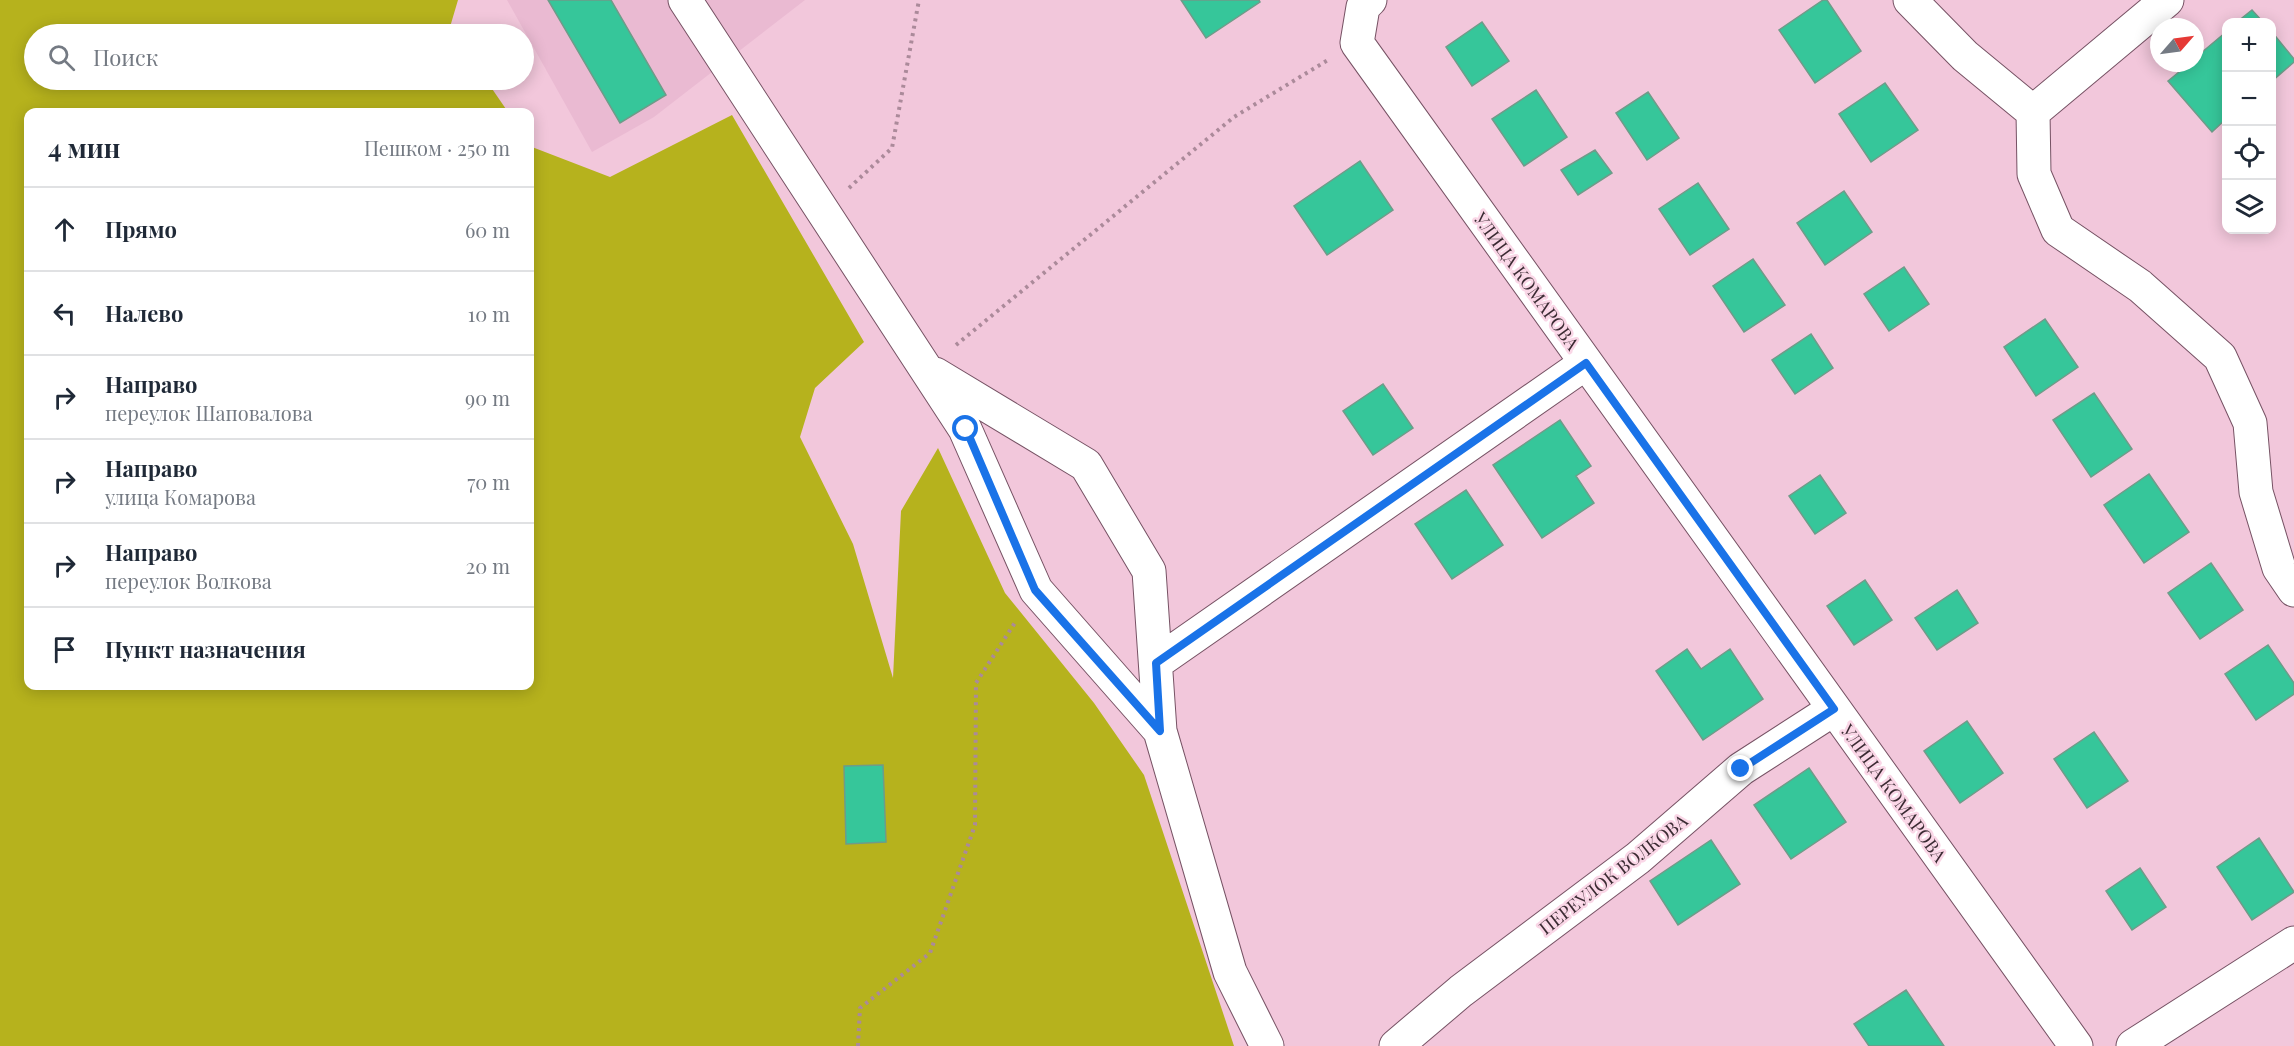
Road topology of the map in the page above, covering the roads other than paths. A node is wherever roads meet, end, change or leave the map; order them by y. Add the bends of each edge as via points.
1 (685, 0) edge
2 (1370, 0) edge
3 (1910, 0) edge
4 (2167, 0) edge
5 (2033, 112) junction
6 (1586, 363) junction
7 (927, 369) junction
8 (2289, 571) edge
9 (1156, 663) junction
10 (1834, 709) junction
11 (1160, 731) junction
12 (2294, 943) edge
13 (1267, 1046) edge
14 (1396, 1046) edge
15 (2076, 1046) edge
16 (2133, 1046) edge

1 - 7 street
2 - 6 street, УЛИЦА КОМАРОВА via 1363,7 1357,43
3 - 5 street via 1965,56
4 - 5 street
5 - 8 street via 2034,174 2058,230 2140,286 2220,357 2250,423 2256,492
6 - 9 street
6 - 10 street, УЛИЦА КОМАРОВА
7 - 9 street via 1086,465 1149,571
7 - 11 street via 966,429 1035,590
9 - 11 street
10 - 14 street, ПЕРЕУЛОК ВОЛКОВА via 1741,769 1638,858 1461,991
10 - 15 street, УЛИЦА КОМАРОВА
11 - 13 street via 1230,972
12 - 16 street

